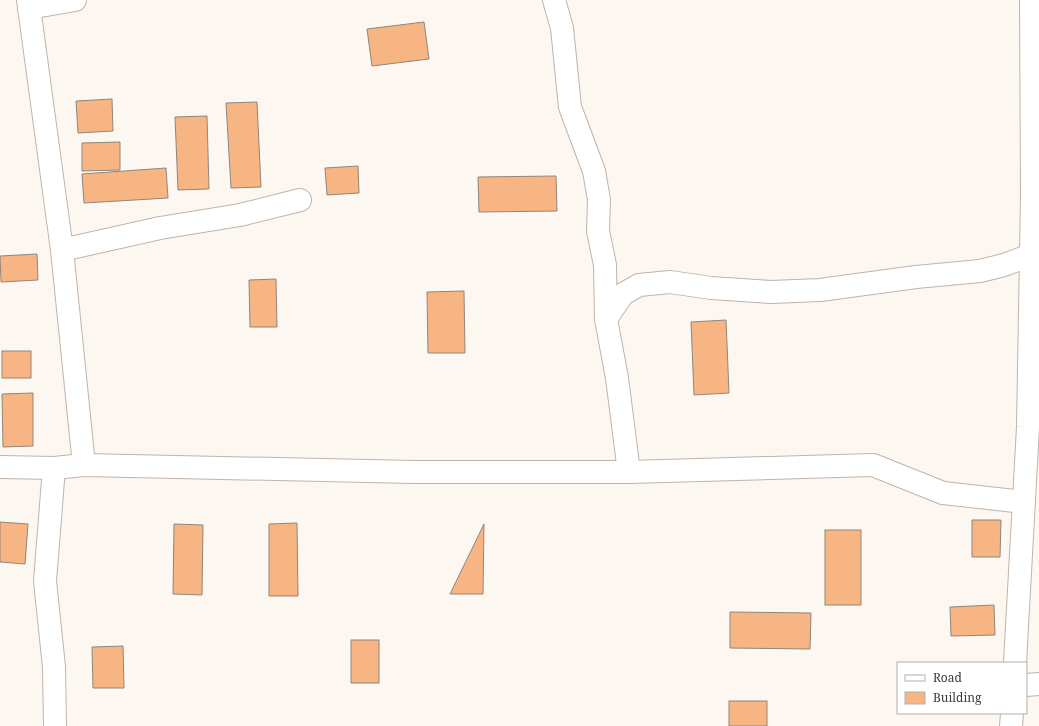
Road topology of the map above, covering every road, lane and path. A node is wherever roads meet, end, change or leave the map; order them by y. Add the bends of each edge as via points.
1 (75, 0) edge
2 (554, 0) edge
3 (1031, 0) edge
4 (28, 4) edge
5 (300, 200) dead end
6 (62, 250) junction
7 (1031, 256) junction
8 (606, 319) junction
9 (84, 465) junction
10 (0, 468) edge
11 (54, 468) junction
12 (629, 472) junction
13 (1024, 502) junction
14 (1015, 662) edge
15 (1039, 684) edge
16 (1027, 685) edge
17 (1012, 714) edge
18 (55, 726) edge
19 (1011, 726) edge

1 - 4 street
2 - 8 street via 562,28 570,107 594,171 599,200 598,231 605,264
3 - 7 street
4 - 6 street
5 - 6 street via 240,215 160,228
6 - 9 street
7 - 8 street via 980,271 820,290 771,292 670,282 639,285 623,294
7 - 13 street
8 - 12 street via 617,378
9 - 11 street
9 - 12 street via 414,472
10 - 11 street
11 - 18 street via 45,582 54,667
12 - 13 street via 873,465 942,492
13 - 14 street
15 - 16 street
17 - 19 street

